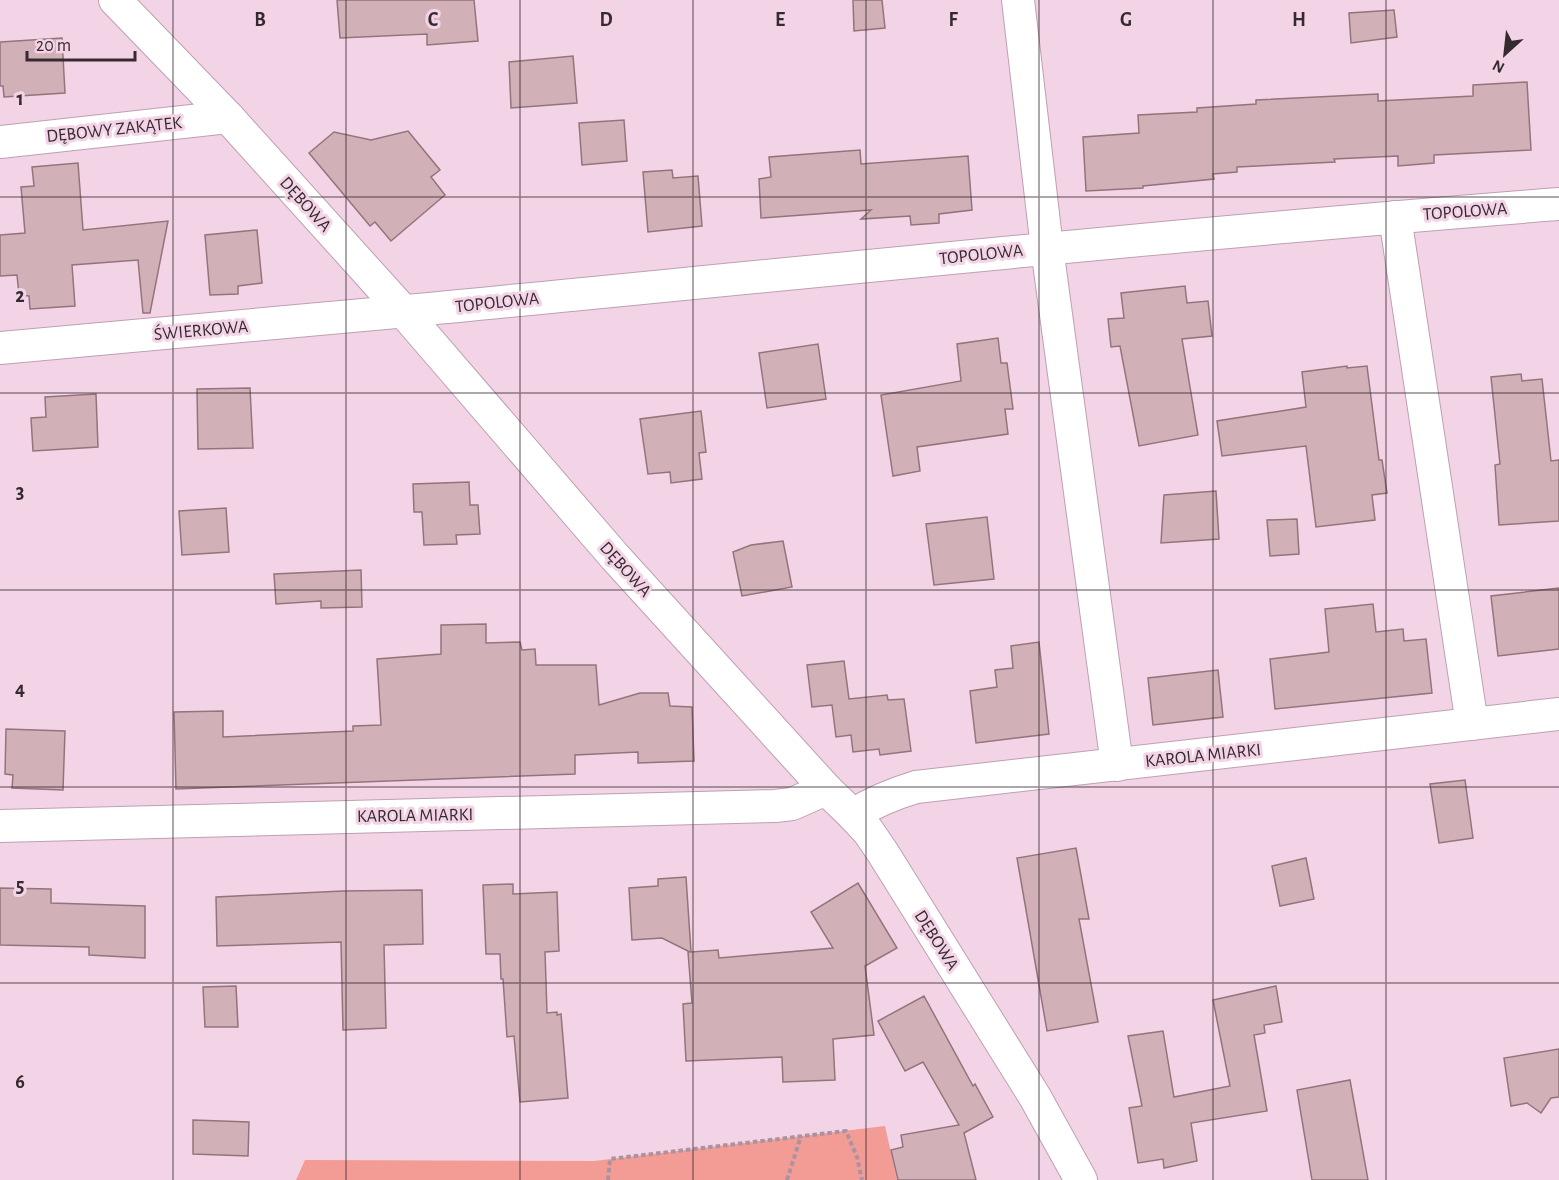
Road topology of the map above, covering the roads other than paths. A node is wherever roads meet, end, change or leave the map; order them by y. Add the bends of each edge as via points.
1 (114, 0) edge
2 (1018, 0) edge
3 (228, 117) junction
4 (0, 142) edge
5 (1559, 204) edge
6 (1395, 217) junction
7 (1047, 248) junction
8 (403, 311) junction
9 (0, 348) edge
10 (1559, 714) edge
11 (1472, 724) junction
12 (1117, 765) junction
13 (826, 789) junction
14 (853, 815) junction
15 (0, 825) edge
16 (1081, 1180) edge

1 - 3 street, DĘBOWA
2 - 7 street
3 - 4 street, DĘBOWY ZAKĄTEK
3 - 8 street, DĘBOWA
5 - 6 street, TOPOLOWA
6 - 7 street, TOPOLOWA
6 - 11 street
7 - 8 street, TOPOLOWA
7 - 12 street
8 - 9 street, ŚWIERKOWA
8 - 13 street, DĘBOWA via 615,557
10 - 11 street, KAROLA MIARKI
11 - 12 street, KAROLA MIARKI
12 - 14 street, KAROLA MIARKI via 916,787 870,804
13 - 14 street, DĘBOWA
13 - 15 street, KAROLA MIARKI via 792,804 775,806
14 - 16 street, DĘBOWA via 890,863 1035,1097

